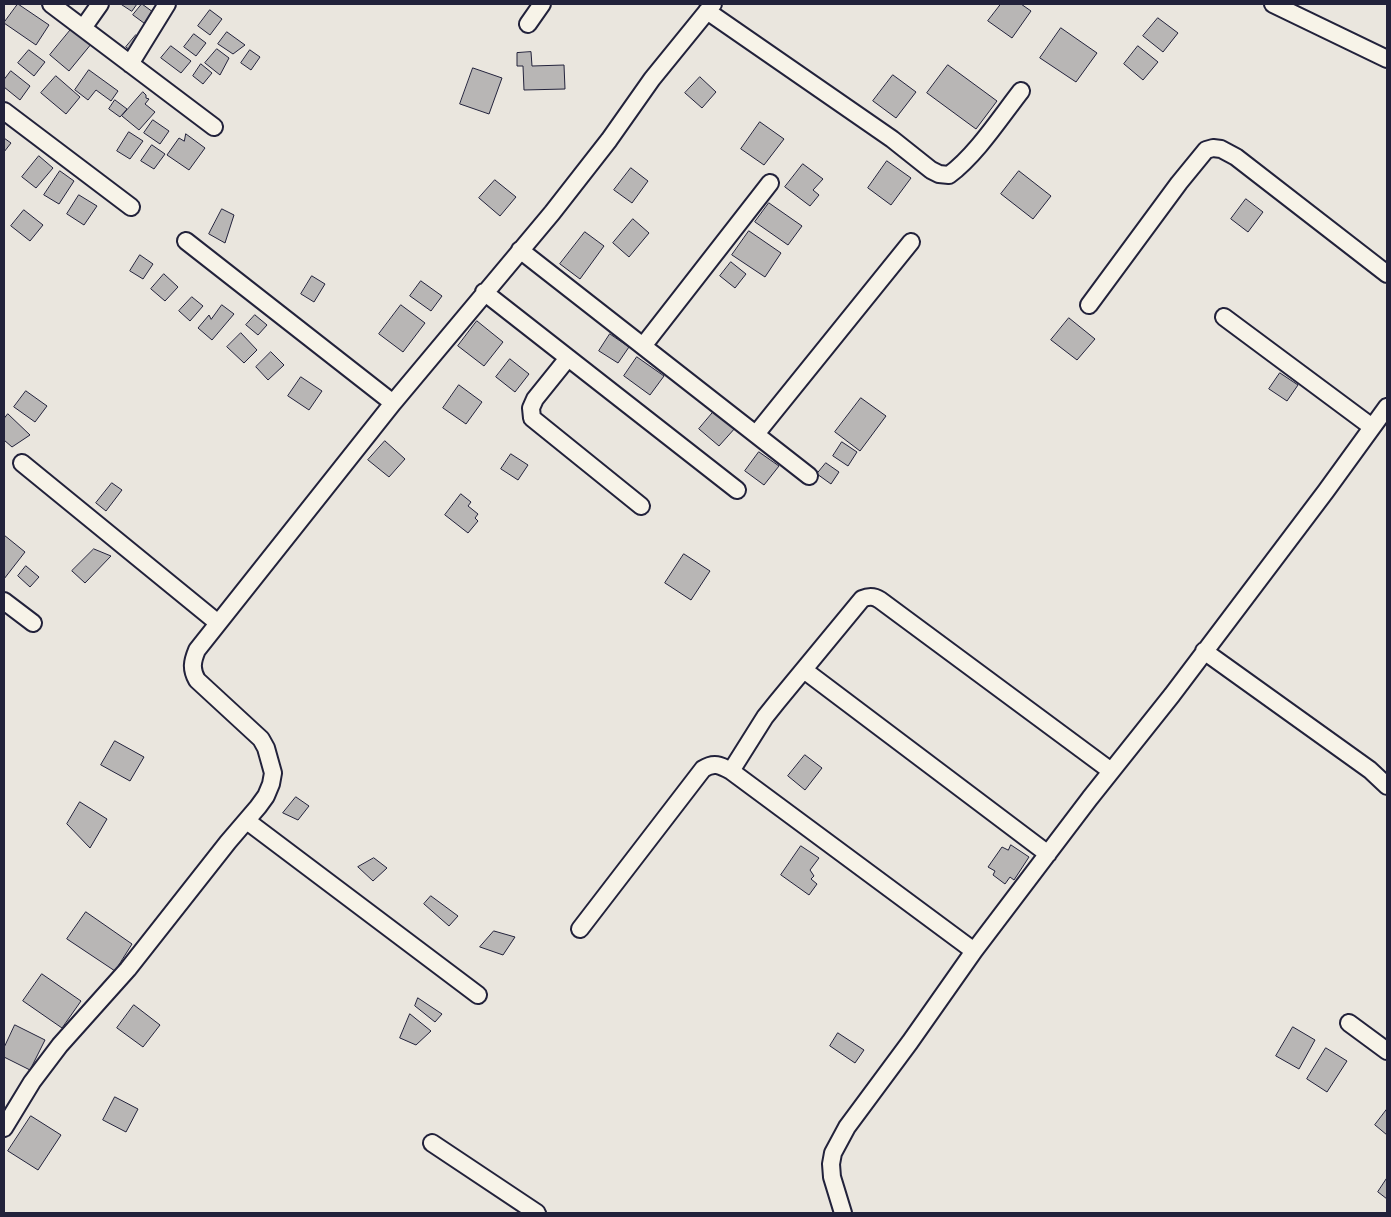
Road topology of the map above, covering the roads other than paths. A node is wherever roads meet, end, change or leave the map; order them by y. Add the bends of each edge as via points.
1 (51, 4) edge
2 (100, 4) edge
3 (167, 4) edge
4 (542, 4) edge
5 (1273, 4) edge
6 (710, 8) edge
7 (528, 24) dead end
8 (83, 28) junction
9 (1387, 59) edge
10 (130, 64) junction
11 (1021, 91) dead end
12 (4, 111) edge
13 (214, 127) dead end
14 (770, 183) dead end
15 (131, 207) dead end
16 (186, 241) dead end
17 (911, 242) dead end
18 (520, 250) junction
19 (1387, 274) edge
20 (484, 292) junction
21 (1089, 305) dead end
22 (1224, 317) dead end
23 (643, 346) junction
24 (568, 358) junction
25 (394, 403) junction
26 (1387, 407) edge
27 (1372, 427) junction
28 (756, 434) junction
29 (22, 463) dead end
30 (809, 476) dead end
31 (737, 490) dead end
32 (641, 506) dead end
33 (4, 601) edge
34 (33, 623) dead end
35 (218, 623) junction
36 (1204, 651) junction
37 (804, 670) junction
38 (731, 771) junction
39 (1112, 771) junction
40 (1387, 786) edge
41 (247, 821) junction
42 (1048, 854) junction
43 (580, 929) dead end
44 (974, 951) junction
45 (478, 995) dead end
46 (1349, 1023) dead end
47 (1387, 1051) edge
48 (4, 1128) edge
49 (432, 1143) dead end
50 (538, 1213) edge
51 (843, 1213) edge

1 - 8 street
2 - 8 street
3 - 10 street
4 - 7 street
5 - 9 street
6 - 11 street via 939,174 949,175 972,154
6 - 18 street
8 - 10 street
10 - 13 street
12 - 15 street
14 - 23 street
16 - 25 street
17 - 28 street
18 - 20 street
18 - 23 street
19 - 21 street via 1236,156 1213,148 1206,150
20 - 24 street
20 - 25 street
22 - 27 street
23 - 28 street
24 - 31 street
24 - 32 street via 535,399 531,408 532,418
25 - 35 street
26 - 27 street
27 - 36 street
28 - 30 street
29 - 35 street
33 - 34 street
35 - 41 street via 197,650 192,665 194,674 260,739 273,773 266,796
36 - 39 street
36 - 40 street via 1370,770
37 - 38 street via 765,718
37 - 39 street via 862,599 876,597
37 - 42 street
38 - 43 street via 713,765 703,769
38 - 44 street
39 - 42 street
41 - 45 street
41 - 48 street via 128,969 60,1045 32,1082
42 - 44 street
44 - 51 street via 847,1127 832,1153 832,1177
46 - 47 street
49 - 50 street

